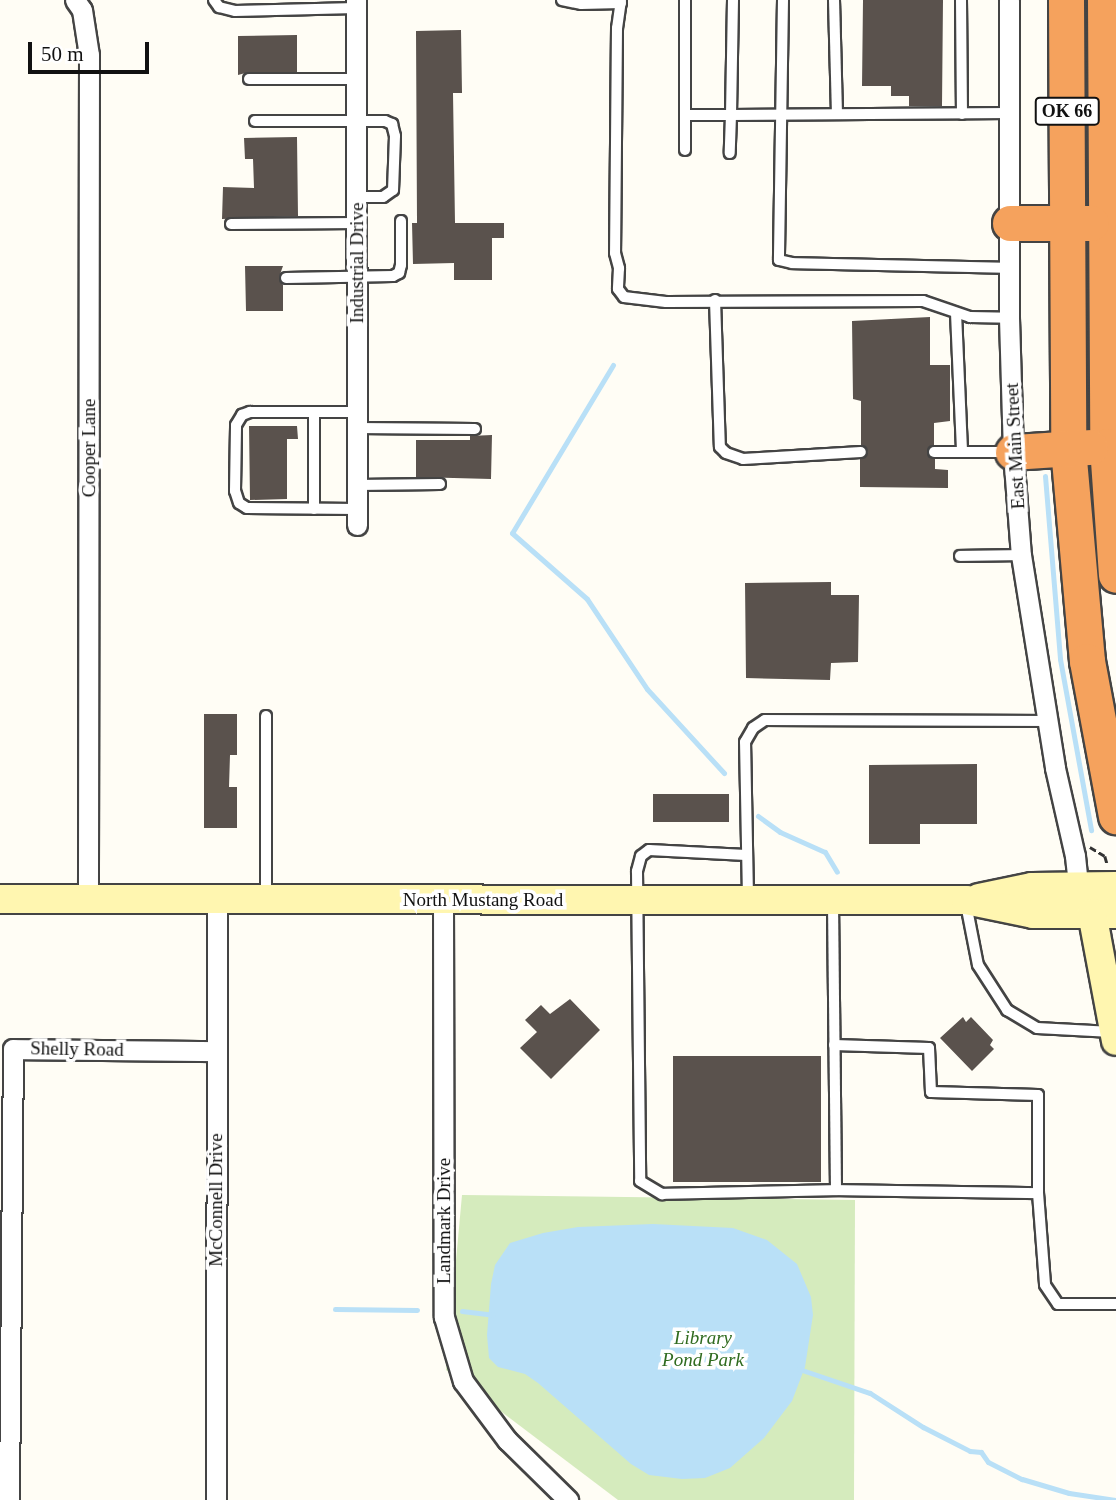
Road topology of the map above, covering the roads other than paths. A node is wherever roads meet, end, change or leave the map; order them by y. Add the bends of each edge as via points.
1 (75, 0) edge
2 (214, 0) edge
3 (562, 0) edge
4 (685, 0) edge
5 (733, 0) edge
6 (783, 0) edge
7 (834, 0) edge
8 (961, 0) edge
9 (1009, 0) edge
10 (1066, 0) edge
11 (1105, 0) edge
12 (621, 1) edge
13 (356, 4) edge
14 (249, 79) dead end
15 (356, 79) junction
16 (1009, 113) junction
17 (837, 114) junction
18 (962, 114) junction
19 (685, 115) junction
20 (731, 115) junction
21 (781, 115) junction
22 (255, 121) dead end
23 (357, 122) junction
24 (685, 150) dead end
25 (730, 153) dead end
26 (357, 197) junction
27 (401, 220) dead end
28 (357, 223) junction
29 (1010, 223) junction
30 (1068, 223) junction
31 (1111, 223) edge
32 (231, 224) dead end
33 (1010, 268) junction
34 (357, 277) junction
35 (286, 278) dead end
36 (715, 300) junction
37 (956, 313) junction
38 (1009, 318) junction
39 (314, 412) junction
40 (357, 420) junction
41 (475, 429) dead end
42 (1112, 446) edge
43 (1068, 448) junction
44 (860, 452) dead end
45 (934, 452) dead end
46 (962, 452) junction
47 (1013, 452) junction
48 (440, 484) dead end
49 (356, 485) junction
50 (314, 509) junction
51 (356, 517) joint
52 (1021, 555) junction
53 (961, 556) dead end
54 (1116, 575) edge
55 (266, 716) dead end
56 (1047, 721) junction
57 (1116, 816) edge
58 (746, 855) junction
59 (1078, 886) junction
60 (1116, 886) edge
61 (0, 899) edge
62 (88, 899) junction
63 (217, 899) junction
64 (267, 899) junction
65 (443, 900) junction
66 (638, 900) junction
67 (748, 900) junction
68 (833, 900) junction
69 (966, 900) junction
70 (1104, 914) edge
71 (1115, 1037) edge
72 (834, 1045) junction
73 (215, 1051) junction
74 (836, 1190) junction
75 (1038, 1193) junction
76 (1116, 1304) edge
77 (9, 1500) edge
78 (216, 1500) edge
79 (568, 1500) edge

1 - 62 street, Cooper Lane via 82,10 89,55
2 - 13 lane via 219,7 235,11
3 - 12 lane via 581,4
4 - 19 lane
5 - 20 lane
6 - 21 lane
7 - 17 lane
8 - 18 lane
9 - 16 street, East Main Street
10 - 30 highway, OK 66
11 - 31 highway, OK 66
12 - 36 lane via 615,146 618,289 624,297 636,300
13 - 15 street, Industrial Drive
14 - 15 lane
15 - 23 street, Industrial Drive
16 - 18 lane
16 - 29 street, East Main Street
17 - 18 lane
17 - 21 lane
19 - 20 lane
19 - 24 lane
20 - 21 lane
20 - 25 lane
21 - 33 lane via 779,260
22 - 23 lane
23 - 26 street, Industrial Drive
23 - 26 lane via 385,121 392,124 396,136 393,190 383,197
26 - 28 street, Industrial Drive
27 - 34 lane via 399,273
28 - 32 lane
28 - 34 street, Industrial Drive
29 - 30 highway
29 - 33 street, East Main Street
30 - 31 highway
30 - 43 highway, OK 66
31 - 42 highway, OK 66
33 - 38 street, East Main Street
34 - 35 lane
34 - 40 street, Industrial Drive
36 - 37 lane via 923,301
36 - 44 lane via 720,447 743,459
37 - 38 lane
37 - 46 lane
38 - 47 street, East Main Street
39 - 40 lane
39 - 50 lane
39 - 50 lane via 242,415 236,425 235,491 239,503 247,508
40 - 41 lane
40 - 49 street, Industrial Drive
42 - 43 highway
42 - 54 highway, OK 66
43 - 47 highway
43 - 57 highway, OK 66 via 1087,661
45 - 46 lane
46 - 47 lane
47 - 52 street, East Main Street
48 - 49 lane
49 - 51 street, Industrial Drive
50 - 51 lane
52 - 53 lane
52 - 56 street, East Main Street
55 - 64 lane
56 - 58 lane via 765,720 752,728 745,742
56 - 59 street, East Main Street
58 - 66 lane via 649,850 641,856 637,871
58 - 67 lane
59 - 60 main road, North Mustang Road
59 - 69 main road, North Mustang Road via 1032,887
61 - 62 main road, North Mustang Road
62 - 63 main road, North Mustang Road
63 - 64 main road, North Mustang Road
63 - 73 street, McConnell Drive
64 - 65 main road, North Mustang Road
65 - 66 main road, North Mustang Road
65 - 79 street, Landmark Drive via 444,1317 463,1381 507,1440
66 - 67 main road, North Mustang Road
66 - 74 lane via 640,1181 662,1194
67 - 68 main road, North Mustang Road
68 - 69 main road, North Mustang Road
68 - 72 lane
69 - 70 main road, North Mustang Road via 1033,914
69 - 71 lane via 978,965 1007,1010 1037,1028
70 - 71 main road
72 - 74 lane
72 - 75 lane via 929,1048 931,1092 1038,1095
73 - 77 street, Shelly Road via 13,1049
73 - 78 street, McConnell Drive
74 - 75 lane
75 - 76 lane via 1045,1285 1058,1304

